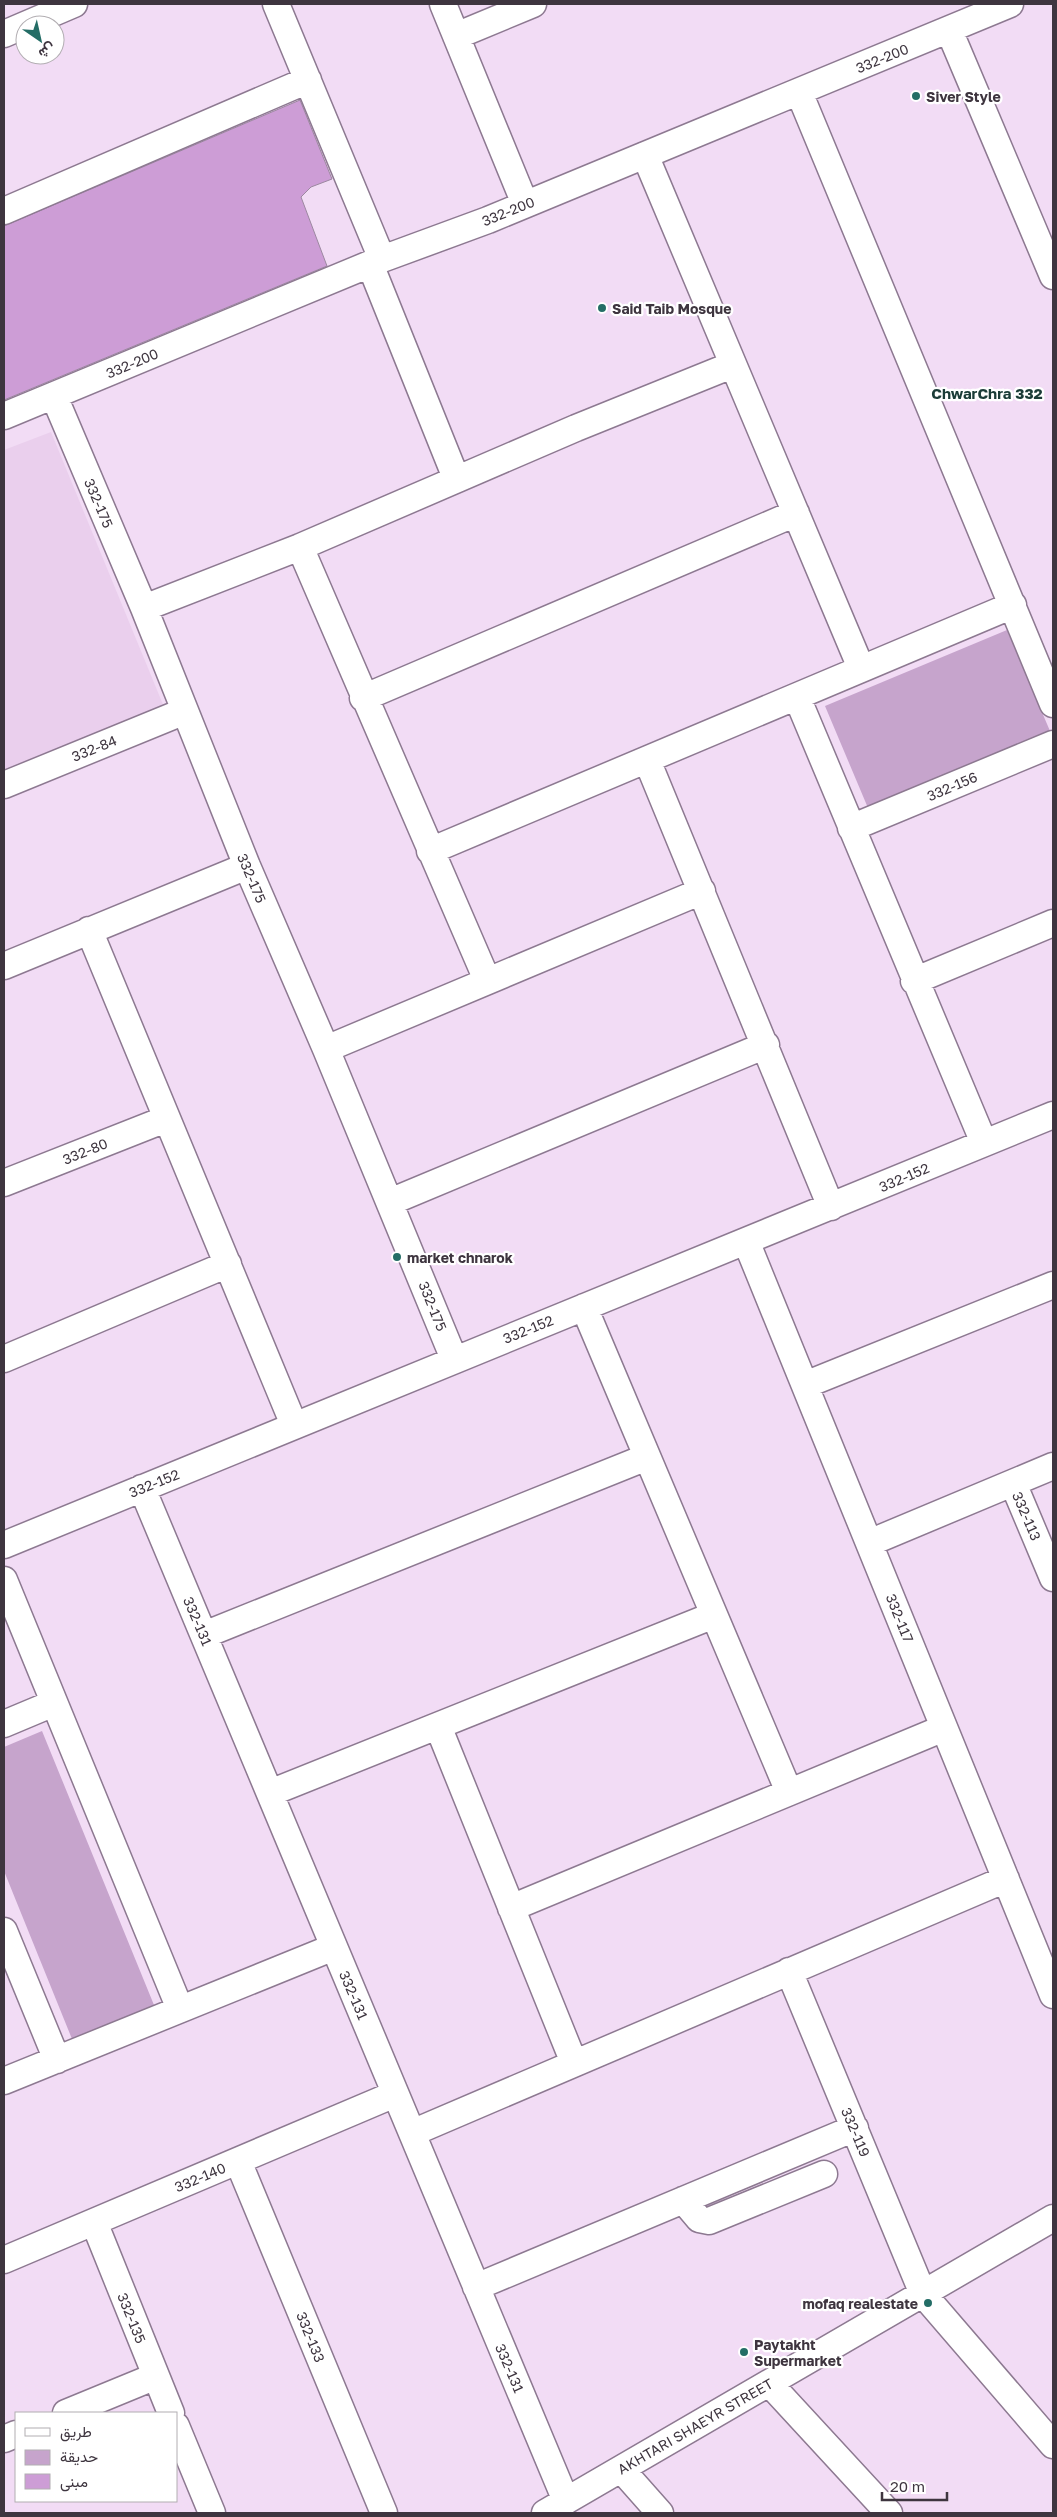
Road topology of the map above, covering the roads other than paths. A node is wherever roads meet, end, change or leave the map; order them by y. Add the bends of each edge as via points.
1 (74, 4) edge
2 (276, 4) edge
3 (442, 4) edge
4 (533, 4) edge
5 (1010, 4) edge
6 (949, 30) junction
7 (4, 34) edge
8 (456, 36) junction
9 (308, 80) junction
10 (799, 92) junction
11 (645, 155) junction
12 (525, 204) junction
13 (4, 211) edge
14 (376, 262) junction
15 (1053, 276) edge
16 (732, 365) junction
17 (54, 396) junction
18 (4, 416) edge
19 (456, 478) junction
20 (796, 513) junction
21 (300, 548) junction
22 (1013, 605) junction
23 (144, 608) junction
24 (861, 668) junction
25 (797, 697) junction
26 (363, 698) junction
27 (1053, 704) edge
28 (185, 711) junction
29 (1053, 744) edge
30 (647, 760) junction
31 (4, 785) edge
32 (851, 828) junction
33 (430, 852) junction
34 (247, 866) junction
35 (702, 891) junction
36 (1053, 923) edge
37 (89, 930) junction
38 (4, 966) edge
39 (487, 980) junction
40 (914, 981) junction
41 (766, 1045) junction
42 (326, 1049) junction
43 (1053, 1115) edge
44 (166, 1119) junction
45 (984, 1144) junction
46 (4, 1183) edge
47 (390, 1202) junction
48 (832, 1207) junction
49 (746, 1241) junction
50 (228, 1264) junction
51 (1053, 1285) edge
52 (584, 1307) junction
53 (454, 1358) junction
54 (4, 1359) edge
55 (805, 1385) junction
56 (294, 1425) junction
57 (647, 1457) junction
58 (1053, 1466) edge
59 (1013, 1483) junction
60 (142, 1488) junction
61 (869, 1543) junction
62 (4, 1545) edge
63 (1053, 1578) edge
64 (4, 1580) edge
65 (714, 1616) junction
66 (204, 1634) junction
67 (54, 1703) junction
68 (4, 1724) edge
69 (438, 1726) junction
70 (944, 1728) junction
71 (788, 1792) junction
72 (270, 1793) junction
73 (1006, 1879) junction
74 (511, 1908) junction
75 (4, 1931) edge
76 (334, 1947) junction
77 (789, 1971) junction
78 (1053, 1995) edge
79 (180, 2010) junction
80 (57, 2060) junction
81 (574, 2063) junction
82 (4, 2082) edge
83 (395, 2094) junction
84 (855, 2128) junction
85 (412, 2132) junction
86 (238, 2161) junction
87 (824, 2174) dead end
88 (682, 2200) junction
89 (1053, 2218) edge
90 (94, 2222) junction
91 (4, 2260) edge
92 (476, 2287) junction
93 (923, 2294) junction
94 (156, 2376) junction
95 (770, 2383) junction
96 (68, 2412) edge
97 (171, 2412) edge
98 (178, 2431) edge
99 (1053, 2445) edge
100 (621, 2470) junction
101 (555, 2507) edge
102 (212, 2513) edge
103 (384, 2513) edge
104 (660, 2513) edge
105 (889, 2513) edge

1 - 7 street
2 - 9 street
3 - 8 street
4 - 8 street
5 - 6 street, 332-200
6 - 10 street, 332-200
6 - 15 street
8 - 12 street
9 - 13 street
9 - 14 street
10 - 11 street, 332-200
10 - 22 street
11 - 12 street, 332-200
11 - 16 street
12 - 14 street, 332-200
14 - 17 street, 332-200
14 - 19 street
16 - 19 street
16 - 20 street
17 - 18 street, 332-200
17 - 23 street, 332-175
19 - 21 street
20 - 24 street
20 - 26 street
21 - 23 street
21 - 26 street
22 - 24 street
22 - 27 street
23 - 28 street, 332-175
24 - 25 street
25 - 30 street
25 - 32 street
26 - 33 street
28 - 31 street, 332-84
28 - 34 street, 332-175
29 - 32 street, 332-156
30 - 33 street
30 - 35 street
32 - 40 street
33 - 39 street
34 - 37 street
34 - 42 street, 332-175
35 - 39 street
35 - 41 street
36 - 40 street
37 - 38 street
37 - 44 street
39 - 42 street
40 - 45 street
41 - 47 street
41 - 48 street
42 - 47 street, 332-175
43 - 45 street, 332-152
44 - 46 street, 332-80
44 - 50 street
45 - 48 street, 332-152
47 - 53 street, 332-175
48 - 49 street, 332-152
49 - 52 street, 332-152
49 - 55 street, 332-117
50 - 54 street
50 - 56 street
51 - 55 street
52 - 53 street, 332-152
52 - 57 street
53 - 56 street, 332-152
55 - 61 street, 332-117
56 - 60 street, 332-152
57 - 65 street
57 - 66 street
58 - 59 street
59 - 61 street
59 - 63 street, 332-113
60 - 62 street, 332-152
60 - 66 street, 332-131
61 - 70 street, 332-117
64 - 67 street
65 - 69 street
65 - 71 street
66 - 72 street, 332-131
67 - 68 street
67 - 79 street
69 - 72 street
69 - 74 street
70 - 71 street
70 - 73 street, 332-117
71 - 74 street
72 - 76 street, 332-131
73 - 77 street
73 - 78 street, 332-117
74 - 81 street
75 - 80 street
76 - 79 street
76 - 83 street, 332-131
77 - 81 street
77 - 84 street, 332-119
79 - 80 street
80 - 82 street
81 - 85 street
83 - 85 street, 332-131
83 - 86 street, 332-140
84 - 88 street
84 - 93 street, 332-119
85 - 92 street, 332-131
86 - 90 street, 332-140
86 - 103 street, 332-133
87 - 88 street via 709,2221 699,2219
88 - 92 street
89 - 93 street, AKHTARI SHAEYR STREET
90 - 91 street, 332-140
90 - 94 street, 332-135
92 - 101 street, 332-131
93 - 95 street, AKHTARI SHAEYR STREET
93 - 99 street, 332-119
94 - 96 street
94 - 97 street, 332-135
95 - 100 street, AKHTARI SHAEYR STREET
95 - 105 street
98 - 102 street
100 - 101 street, AKHTARI SHAEYR STREET
100 - 104 street

